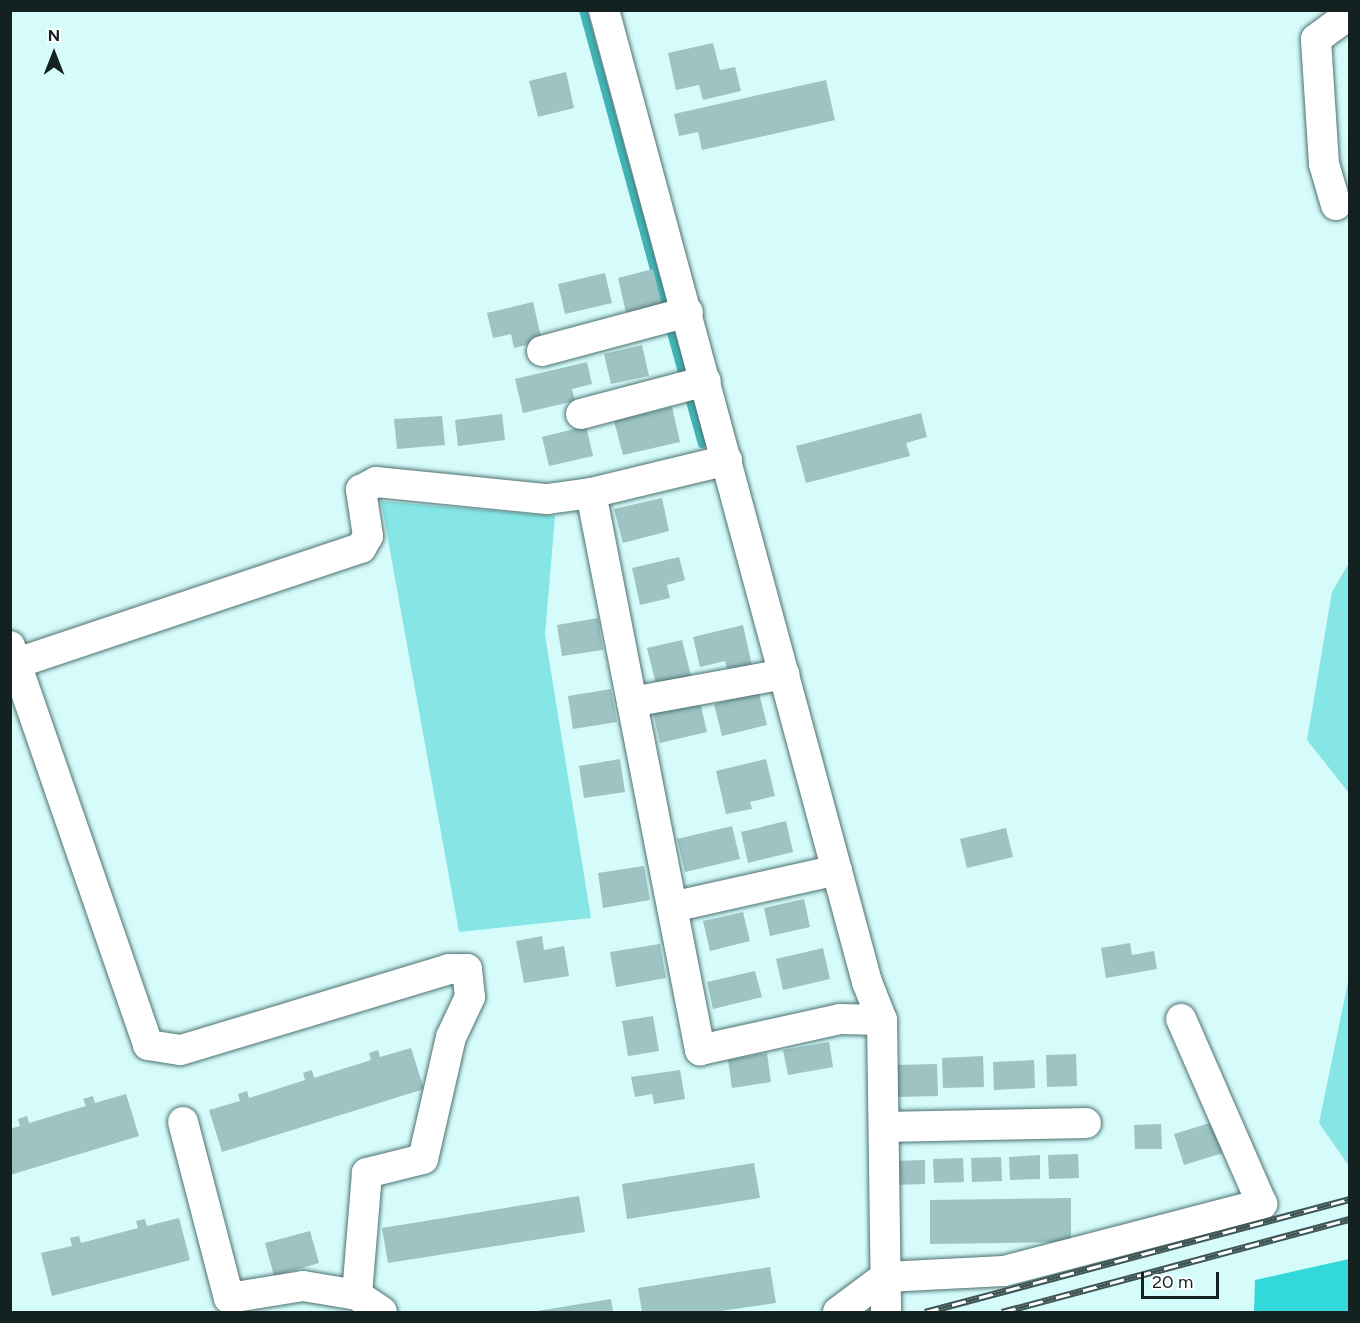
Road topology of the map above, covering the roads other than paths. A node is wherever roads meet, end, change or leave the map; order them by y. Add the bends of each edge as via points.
1 (604, 10) edge
2 (1350, 14) edge
3 (1336, 205) dead end
4 (688, 312) junction
5 (542, 351) dead end
6 (706, 381) junction
7 (581, 414) dead end
8 (727, 460) junction
9 (591, 493) junction
10 (14, 654) edge
11 (784, 674) junction
12 (632, 702) junction
13 (837, 870) junction
14 (672, 907) junction
15 (1181, 1019) dead end
16 (882, 1020) junction
17 (183, 1122) dead end
18 (1086, 1123) dead end
19 (884, 1127) junction
20 (885, 1277) junction
21 (357, 1295) junction
22 (382, 1312) edge
23 (838, 1312) edge
24 (886, 1312) edge

1 - 4 street
2 - 3 street via 1316,39 1324,164
4 - 5 street
4 - 6 street
6 - 7 street
6 - 8 street
8 - 9 street
8 - 11 street
9 - 10 street via 547,499 376,483 361,490 368,536 361,548
9 - 12 street
10 - 21 street via 148,1045 182,1050 449,969 467,969 470,997 452,1037 423,1159 367,1173
11 - 12 street
11 - 13 street
12 - 14 street
13 - 14 street
13 - 16 street via 867,982
14 - 16 street via 700,1050 840,1019
15 - 20 street via 1262,1204 1004,1270
16 - 19 street
17 - 21 street via 229,1298 303,1286
18 - 19 street
19 - 20 street
20 - 23 street
20 - 24 street
21 - 22 street

